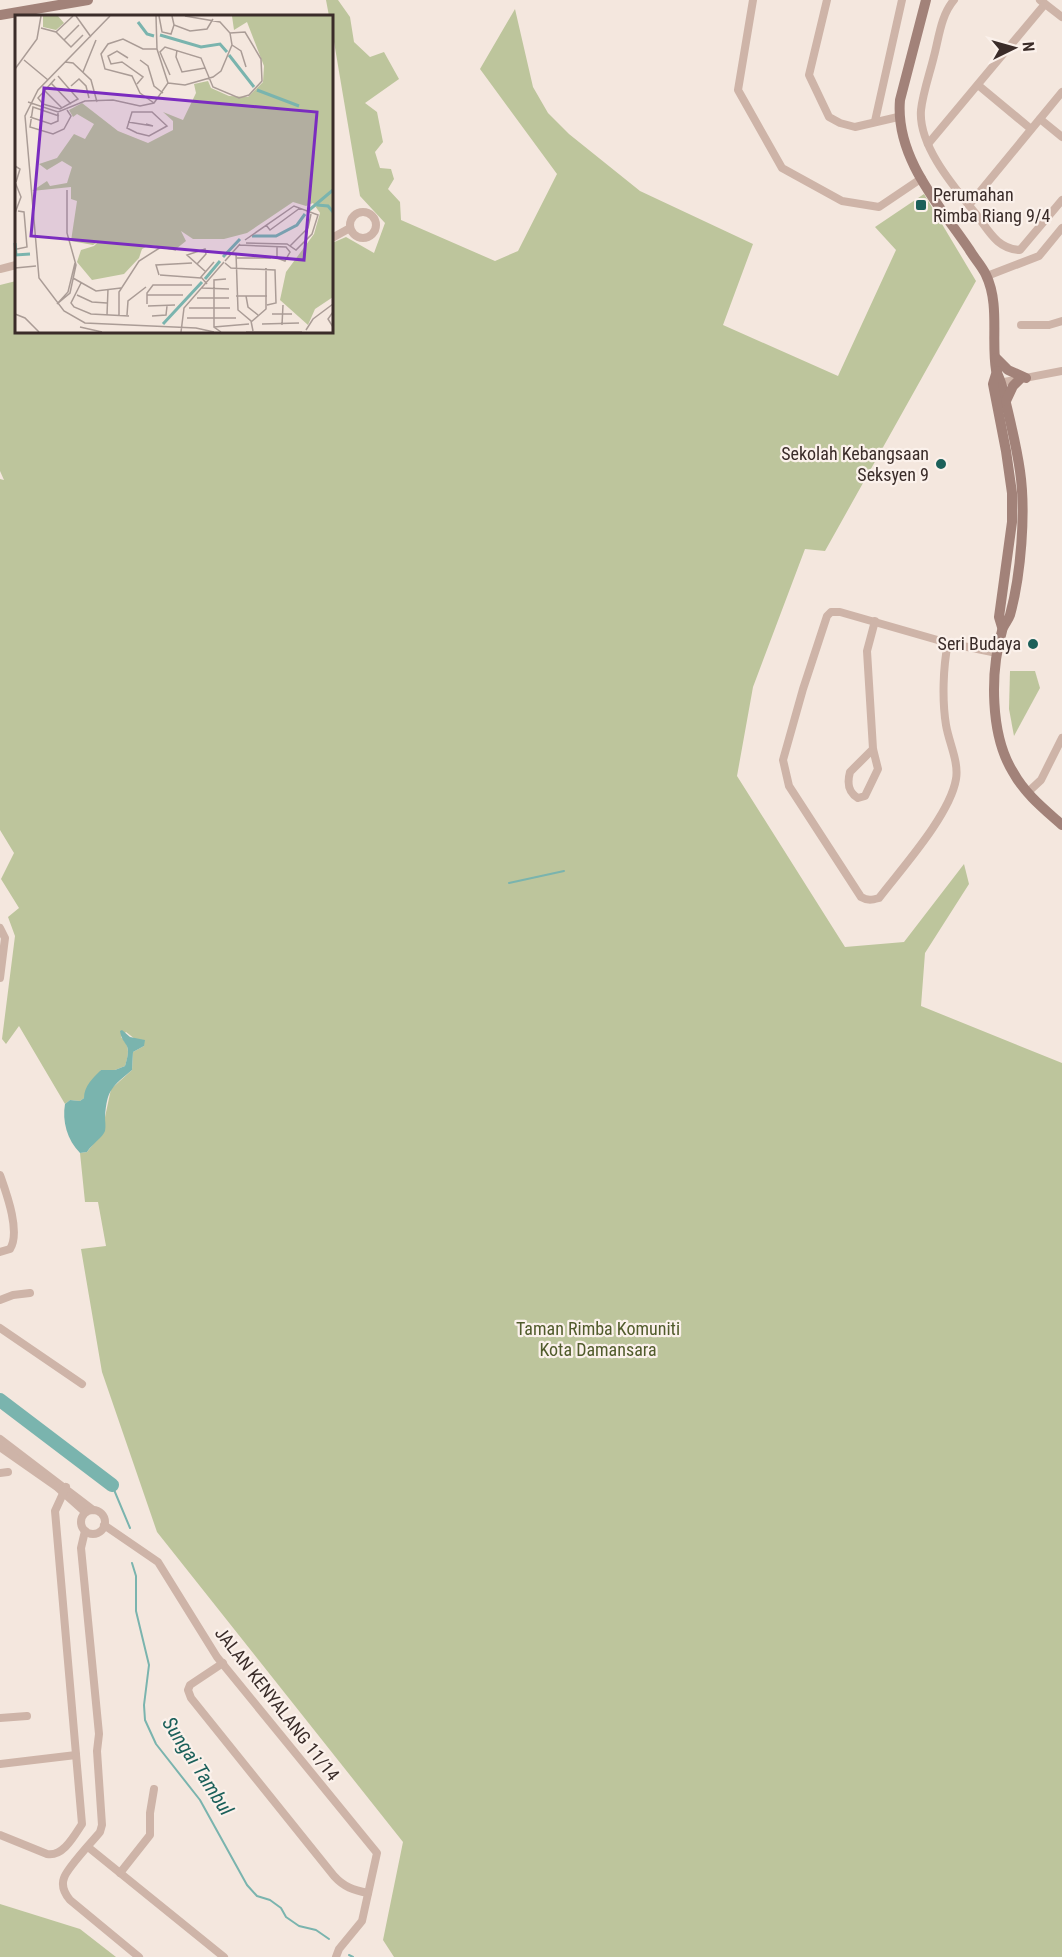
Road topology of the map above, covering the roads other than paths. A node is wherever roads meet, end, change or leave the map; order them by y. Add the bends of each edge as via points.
1 (88, 0) edge
2 (753, 0) edge
3 (827, 0) edge
4 (902, 0) edge
5 (926, 0) edge
6 (954, 0) edge
7 (1043, 2) edge
8 (0, 15) edge
9 (1062, 17) edge
10 (978, 85) junction
11 (1062, 92) edge
12 (898, 117) junction
13 (1040, 119) junction
14 (875, 121) junction
15 (1031, 129) junction
16 (1062, 137) edge
17 (928, 144) junction
18 (922, 178) junction
19 (1062, 200) edge
20 (969, 205) junction
21 (350, 228) dead end
22 (1062, 228) edge
23 (333, 237) edge
24 (15, 265) edge
25 (0, 269) edge
26 (987, 276) junction
27 (1062, 321) edge
28 (1021, 325) dead end
29 (996, 358) junction
30 (1062, 371) edge
31 (1023, 379) junction
32 (997, 384) junction
33 (1006, 403) junction
34 (1011, 574) junction
35 (875, 621) junction
36 (948, 643) junction
37 (996, 653) junction
38 (1062, 738) edge
39 (873, 748) junction
40 (1027, 793) junction
41 (1062, 825) edge
42 (0, 928) edge
43 (0, 978) edge
44 (0, 1175) edge
45 (0, 1252) edge
46 (30, 1293) dead end
47 (0, 1300) edge
48 (0, 1328) edge
49 (82, 1384) dead end
50 (0, 1439) edge
51 (0, 1447) edge
52 (64, 1490) junction
53 (89, 1511) junction
54 (104, 1525) junction
55 (85, 1531) junction
56 (223, 1663) junction
57 (27, 1716) dead end
58 (0, 1718) edge
59 (76, 1755) junction
60 (0, 1764) edge
61 (154, 1789) dead end
62 (0, 1835) edge
63 (88, 1847) junction
64 (120, 1873) junction
65 (368, 1893) junction
66 (139, 1957) edge
67 (224, 1957) edge
68 (336, 1957) edge

1 - 8 street
2 - 18 street via 738,90 782,168 842,201 879,207
3 - 14 street via 809,75 811,82 829,117 855,127
4 - 14 street
5 - 12 street
6 - 17 street via 944,17 921,111
7 - 9 street
7 - 10 street
10 - 15 street
10 - 17 street
11 - 13 street
12 - 14 street
12 - 18 street via 905,148
13 - 15 street
13 - 16 street
15 - 20 street
17 - 20 street via 941,170
18 - 26 street
19 - 20 street via 1020,250 1001,246
21 - 23 street
22 - 26 street via 1039,256
24 - 25 street
26 - 29 street
27 - 28 street
29 - 31 street
29 - 32 street
30 - 31 street
31 - 32 street
31 - 33 street via 1009,392
32 - 33 street
32 - 34 street via 1012,493
33 - 34 street via 1023,492 1023,518
34 - 37 street via 1009,618 1002,627
35 - 36 street
35 - 36 street via 840,612 827,616 783,760 789,786 861,897 867,900 879,898 933,827 956,781 956,763 946,724
35 - 39 street via 867,651
36 - 37 street
37 - 40 street via 997,731 1011,770
38 - 40 street via 1041,780
39 - 39 street via 878,769 864,796 858,798 849,788 850,772
40 - 41 street
42 - 43 street via 5,938
44 - 45 street via 9,1198 14,1238 10,1249
46 - 47 street
48 - 49 street
50 - 52 street
51 - 52 street
52 - 53 street
52 - 59 street via 55,1511
53 - 54 street via 101,1513
53 - 55 street via 80,1522
54 - 55 street via 96,1534
54 - 56 street, JALAN KENYALANG 11/14 via 158,1562
55 - 63 street via 81,1548 99,1734 102,1825
56 - 65 street, JALAN KENYALANG 11/14 via 377,1853
56 - 65 street via 190,1684 191,1698 342,1885
57 - 58 street
59 - 60 street
59 - 62 street via 82,1824 63,1849 54,1855
61 - 64 street via 150,1835
63 - 64 street
63 - 66 street via 64,1876 65,1895
64 - 67 street
65 - 68 street via 362,1921

